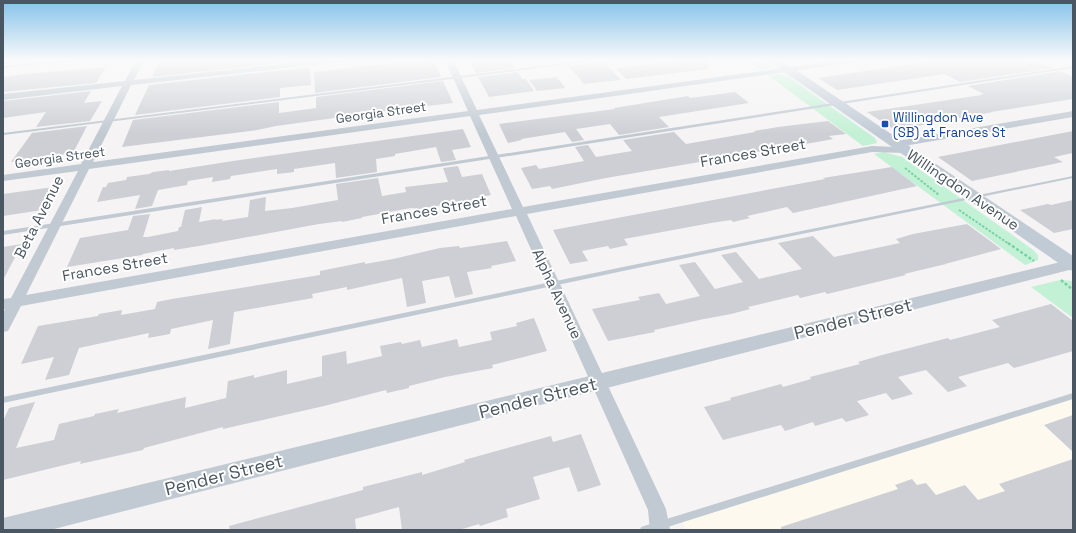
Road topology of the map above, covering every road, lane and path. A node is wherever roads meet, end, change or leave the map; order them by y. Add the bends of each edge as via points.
1 (112, 85) edge
2 (126, 85) edge
3 (395, 85) edge
4 (460, 85) edge
5 (674, 85) edge
6 (811, 85) edge
7 (956, 85) edge
8 (3, 98) edge
9 (837, 103) junction
10 (473, 113) junction
11 (1073, 114) edge
12 (108, 121) junction
13 (3, 134) edge
14 (897, 144) junction
15 (872, 149) junction
16 (494, 156) junction
17 (84, 166) junction
18 (1073, 177) edge
19 (3, 178) edge
20 (974, 197) junction
21 (519, 212) junction
22 (55, 225) junction
23 (3, 233) edge
24 (1073, 264) edge
25 (1060, 280) dead end
26 (553, 284) junction
27 (1073, 290) edge
28 (10, 303) edge
29 (3, 327) edge
30 (598, 383) junction
31 (1073, 396) edge
32 (3, 400) edge
33 (655, 528) edge
34 (4, 530) edge

1 - 8 street
2 - 12 street, Beta Avenue
3 - 12 lane
4 - 10 street, Alpha Avenue
5 - 10 street, Georgia Street
6 - 9 main road, Willingdon Avenue
7 - 9 lane
9 - 14 main road, Willingdon Avenue
9 - 16 lane
10 - 16 street, Alpha Avenue
10 - 17 street, Georgia Street
11 - 14 street, Frances Street
12 - 13 lane
12 - 17 street, Beta Avenue
14 - 15 street, Frances Street
14 - 15 street, Frances Street via 882,144
14 - 20 main road, Willingdon Avenue
15 - 21 street, Frances Street
16 - 21 street, Alpha Avenue
16 - 22 lane
17 - 19 street, Georgia Street
17 - 22 street, Beta Avenue
18 - 20 lane
20 - 24 main road, Willingdon Avenue
20 - 26 lane
21 - 26 street, Alpha Avenue
21 - 28 street, Frances Street
22 - 23 lane
22 - 28 street, Beta Avenue
24 - 30 street, Pender Street
25 - 27 path
26 - 30 street, Alpha Avenue
26 - 32 lane
28 - 29 street, Beta Avenue
30 - 33 street, Alpha Avenue via 657,509
30 - 34 street, Pender Street
31 - 33 lane

